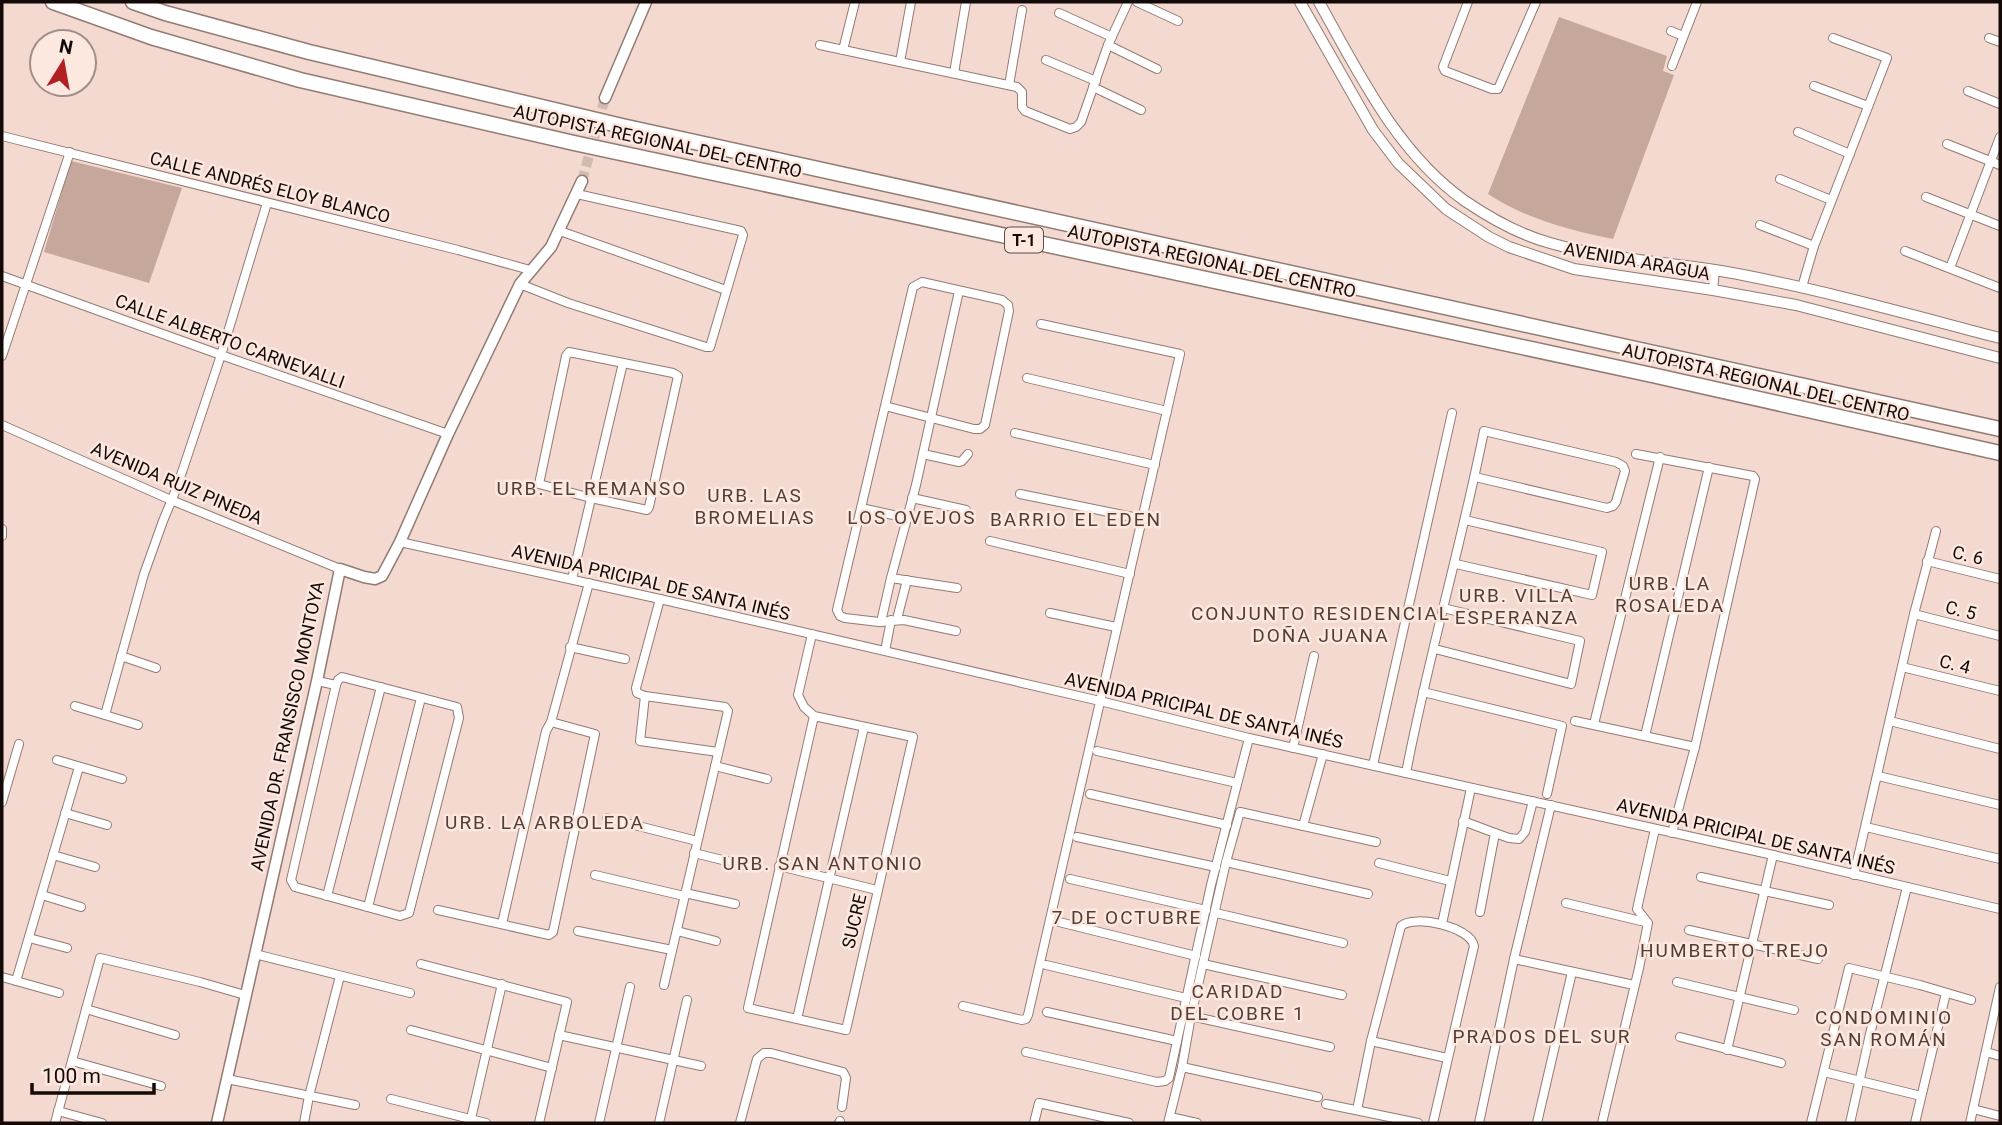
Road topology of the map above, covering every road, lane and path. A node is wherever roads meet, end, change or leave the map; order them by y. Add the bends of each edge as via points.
1 (53, 2) edge
2 (133, 2) edge
3 (646, 2) edge
4 (855, 2) edge
5 (911, 2) edge
6 (966, 2) edge
7 (1128, 2) edge
8 (1137, 2) edge
9 (1300, 2) edge
10 (1319, 2) edge
11 (1468, 2) edge
12 (1536, 2) edge
13 (1696, 2) edge
14 (1022, 10) dead end
15 (1059, 13) dead end
16 (1178, 21) dead end
17 (1671, 31) dead end
18 (1683, 36) junction
19 (1833, 38) dead end
20 (1989, 38) dead end
21 (1110, 41) junction
22 (2000, 42) edge
23 (820, 45) dead end
24 (844, 50) junction
25 (1046, 60) dead end
26 (900, 62) junction
27 (1672, 66) dead end
28 (1157, 69) dead end
29 (954, 73) junction
30 (1095, 84) junction
31 (1009, 85) junction
32 (1814, 86) dead end
33 (1968, 91) dead end
34 (605, 99) tunnel mouth
35 (2000, 104) edge
36 (1868, 106) junction
37 (1141, 110) dead end
38 (1798, 132) dead end
39 (2, 136) edge
40 (2000, 137) edge
41 (1947, 144) dead end
42 (69, 152) junction
43 (1850, 154) junction
44 (1991, 161) junction
45 (2000, 165) edge
46 (1780, 179) dead end
47 (582, 181) tunnel mouth
48 (577, 194) junction
49 (1926, 197) dead end
50 (1831, 200) junction
51 (267, 203) junction
52 (1971, 214) junction
53 (1760, 225) dead end
54 (2000, 226) edge
55 (560, 231) junction
56 (1814, 246) junction
57 (1905, 251) dead end
58 (1950, 268) junction
59 (1715, 269) junction
60 (530, 270) junction
61 (2, 276) edge
62 (26, 284) junction
63 (520, 284) junction
64 (1802, 286) junction
65 (2000, 288) edge
66 (726, 290) junction
67 (1713, 290) junction
68 (958, 291) junction
69 (1041, 324) dead end
70 (2000, 338) edge
71 (221, 355) junction
72 (2, 356) edge
73 (2000, 358) edge
74 (623, 363) junction
75 (1027, 378) dead end
76 (885, 407) junction
77 (1167, 411) junction
78 (1452, 413) dead end
79 (931, 418) junction
80 (2, 429) edge
81 (2000, 429) edge
82 (1015, 433) dead end
83 (449, 434) junction
84 (2000, 453) edge
85 (923, 454) junction
86 (968, 454) dead end
87 (1636, 454) dead end
88 (1660, 457) junction
89 (1155, 465) junction
90 (1709, 467) junction
91 (1475, 477) junction
92 (1020, 494) dead end
93 (591, 498) junction
94 (912, 498) junction
95 (172, 500) junction
96 (861, 508) junction
97 (966, 510) dead end
98 (907, 518) junction
99 (1143, 519) junction
100 (1465, 520) junction
101 (2, 529) edge
102 (1936, 531) dead end
103 (2, 536) edge
104 (990, 541) dead end
105 (400, 542) junction
106 (1927, 561) junction
107 (1456, 564) junction
108 (340, 569) junction
109 (1130, 573) junction
110 (891, 578) junction
111 (572, 579) junction
112 (2000, 579) edge
113 (907, 580) junction
114 (589, 583) junction
115 (957, 588) dead end
116 (660, 599) junction
117 (1443, 608) junction
118 (1050, 613) dead end
119 (1914, 614) junction
120 (894, 620) junction
121 (881, 622) junction
122 (1116, 627) junction
123 (956, 631) dead end
124 (812, 634) junction
125 (2000, 636) edge
126 (570, 647) junction
127 (1435, 649) junction
128 (885, 651) junction
129 (121, 656) junction
130 (1314, 656) dead end
131 (625, 659) dead end
132 (1902, 667) junction
133 (156, 668) dead end
134 (317, 681) junction
135 (336, 685) junction
136 (381, 687) junction
137 (2000, 691) edge
138 (1423, 692) junction
139 (645, 696) junction
140 (421, 698) junction
141 (1100, 701) junction
142 (75, 706) dead end
143 (105, 715) junction
144 (814, 716) junction
145 (1575, 721) dead end
146 (1890, 721) junction
147 (551, 722) junction
148 (138, 724) dead end
149 (1594, 724) junction
150 (864, 727) junction
151 (1645, 736) junction
152 (1249, 738) junction
153 (19, 744) dead end
154 (1695, 747) junction
155 (1293, 748) junction
156 (2000, 749) edge
157 (1097, 751) dead end
158 (718, 752) junction
159 (1323, 754) junction
160 (57, 760) dead end
161 (1373, 765) junction
162 (79, 766) junction
163 (715, 766) junction
164 (1406, 773) junction
165 (1878, 776) junction
166 (122, 779) dead end
167 (767, 779) dead end
168 (1237, 783) junction
169 (1471, 788) junction
170 (1090, 794) dead end
171 (1547, 794) dead end
172 (1533, 801) junction
173 (2, 802) edge
174 (1551, 804) junction
175 (2000, 805) edge
176 (65, 813) junction
177 (607, 818) dead end
178 (1463, 821) junction
179 (107, 825) dead end
180 (1227, 825) junction
181 (1303, 826) junction
182 (1866, 827) junction
183 (1655, 829) junction
184 (1495, 833) junction
185 (1672, 833) junction
186 (1077, 836) dead end
187 (697, 841) junction
188 (1376, 842) dead end
189 (694, 853) junction
190 (53, 855) junction
191 (1773, 855) junction
192 (2000, 859) edge
193 (1226, 862) junction
194 (1379, 863) dead end
195 (747, 866) dead end
196 (779, 866) junction
197 (95, 867) dead end
198 (1216, 867) junction
199 (1854, 874) junction
200 (595, 875) dead end
201 (1701, 877) dead end
202 (828, 878) junction
203 (1070, 879) dead end
204 (1450, 881) junction
205 (1908, 887) junction
206 (877, 890) junction
207 (1765, 890) junction
208 (1368, 894) dead end
209 (42, 895) junction
210 (685, 895) junction
211 (327, 896) junction
212 (1566, 903) dead end
213 (735, 904) dead end
214 (1829, 905) dead end
215 (81, 907) dead end
216 (368, 907) junction
217 (2000, 909) edge
218 (438, 910) dead end
219 (1206, 910) junction
220 (1480, 912) dead end
221 (1216, 913) junction
222 (1059, 922) dead end
223 (1648, 923) junction
224 (502, 924) junction
225 (1443, 924) junction
226 (1689, 930) dead end
227 (578, 931) dead end
228 (677, 931) junction
229 (29, 938) junction
230 (716, 941) dead end
231 (1343, 943) dead end
232 (1752, 944) junction
233 (67, 948) dead end
234 (672, 950) junction
235 (255, 954) junction
236 (1196, 956) junction
237 (1514, 959) junction
238 (1818, 959) dead end
239 (421, 964) dead end
240 (1203, 964) junction
241 (1046, 965) dead end
242 (1572, 972) junction
243 (340, 976) junction
244 (1885, 976) junction
245 (2, 977) edge
246 (16, 981) junction
247 (1677, 982) dead end
248 (502, 984) junction
249 (664, 985) dead end
250 (1634, 985) junction
251 (630, 987) dead end
252 (2000, 987) edge
253 (60, 993) dead end
254 (410, 993) dead end
255 (1946, 993) junction
256 (245, 995) junction
257 (1342, 995) dead end
258 (1186, 998) junction
259 (1739, 998) junction
260 (687, 1000) dead end
261 (1972, 1000) dead end
262 (963, 1006) dead end
263 (86, 1009) junction
264 (1794, 1010) dead end
265 (1047, 1012) dead end
266 (1191, 1016) junction
267 (797, 1019) junction
268 (411, 1030) dead end
269 (175, 1035) dead end
270 (559, 1035) junction
271 (1680, 1037) dead end
272 (1177, 1041) junction
273 (1371, 1041) junction
274 (1330, 1047) dead end
275 (616, 1048) junction
276 (1727, 1049) junction
277 (486, 1050) junction
278 (1026, 1052) dead end
279 (1986, 1052) junction
280 (2000, 1056) edge
281 (1447, 1058) junction
282 (673, 1060) junction
283 (72, 1061) junction
284 (1781, 1063) dead end
285 (701, 1066) dead end
286 (1182, 1067) junction
287 (552, 1068) junction
288 (1824, 1072) junction
289 (227, 1079) junction
290 (1860, 1080) junction
291 (161, 1086) dead end
292 (309, 1096) junction
293 (1921, 1096) junction
294 (1318, 1097) dead end
295 (391, 1099) dead end
296 (1326, 1104) dead end
297 (355, 1105) dead end
298 (842, 1107) dead end
299 (1973, 1109) junction
300 (1357, 1110) junction
301 (58, 1111) junction
302 (2000, 1116) edge
303 (1088, 1119) edge
304 (1169, 1120) edge
305 (470, 1121) edge
306 (55, 1123) edge
307 (102, 1123) edge
308 (217, 1123) edge
309 (304, 1123) edge
310 (486, 1123) edge
311 (539, 1123) edge
312 (599, 1123) edge
313 (659, 1123) edge
314 (740, 1123) edge
315 (1034, 1123) edge
316 (1129, 1123) edge
317 (1197, 1123) edge
318 (1418, 1123) edge
319 (1433, 1123) edge
320 (1479, 1123) edge
321 (1537, 1123) edge
322 (1602, 1123) edge
323 (1811, 1123) edge
324 (1850, 1123) edge
325 (1914, 1123) edge
326 (1970, 1123) edge

1 - 84 highway, AUTOPISTA REGIONAL DEL CENTRO / T-1 via 151,37 300,80
2 - 81 highway, AUTOPISTA REGIONAL DEL CENTRO / T-1 via 309,52 635,129
3 - 34 main road
4 - 24 street
5 - 26 street
6 - 29 street
7 - 21 street
8 - 16 street
9 - 67 street, AVENIDA ARAGUA via 1373,130 1398,163 1446,209 1489,237 1541,259 1574,269
10 - 59 street, AVENIDA ARAGUA via 1403,140 1464,200 1547,243
11 - 12 street via 1443,67 1492,89 1498,89
13 - 18 street
14 - 31 street
15 - 21 street
17 - 18 street
18 - 27 street
19 - 36 street via 1887,58
20 - 22 street
21 - 28 street
21 - 30 street
23 - 24 street
24 - 26 street
25 - 30 street
26 - 29 street
29 - 31 street
30 - 31 street via 1081,122 1070,129 1025,111 1021,92
30 - 37 street
32 - 36 street
33 - 35 street
36 - 43 street
38 - 43 street
39 - 42 street, CALLE ANDRÉS ELOY BLANCO
40 - 44 street
41 - 44 street
42 - 51 street, CALLE ANDRÉS ELOY BLANCO
42 - 62 street
43 - 50 street
44 - 45 street
44 - 52 street
46 - 50 street
47 - 48 main road, AVENIDA DR. FRANSISCO MONTOYA
48 - 55 main road, AVENIDA DR. FRANSISCO MONTOYA
48 - 66 street via 741,231
49 - 52 street
50 - 56 street
51 - 60 street, CALLE ANDRÉS ELOY BLANCO
51 - 71 street
52 - 54 street
52 - 58 street
53 - 56 street
55 - 60 main road, AVENIDA DR. FRANSISCO MONTOYA
55 - 66 street
56 - 64 street
57 - 58 street
58 - 65 street
59 - 64 street, AVENIDA ARAGUA
59 - 67 street
60 - 63 main road, AVENIDA DR. FRANSISCO MONTOYA
61 - 62 street, CALLE ALBERTO CARNEVALLI
62 - 71 street, CALLE ALBERTO CARNEVALLI
62 - 72 street
63 - 66 street via 706,348 712,343
63 - 83 main road, AVENIDA DR. FRANSISCO MONTOYA
64 - 70 street, AVENIDA ARAGUA
67 - 73 street, AVENIDA ARAGUA via 1796,305
68 - 76 street via 922,282 913,287
68 - 79 street
68 - 79 street via 1002,300 1010,311 985,425 980,429
69 - 77 street via 1180,354
71 - 83 street, CALLE ALBERTO CARNEVALLI
71 - 95 street
74 - 93 street
74 - 93 street via 574,352 565,356 539,484
74 - 93 street via 678,376 649,508
75 - 77 street
76 - 79 street
76 - 96 street
77 - 89 street
78 - 161 street
79 - 85 street
80 - 95 street, AVENIDA RUIZ PINEDA
82 - 89 street
83 - 105 main road, AVENIDA DR. FRANSISCO MONTOYA
85 - 86 street via 959,462
85 - 94 street
87 - 88 street
88 - 90 street
88 - 149 street
89 - 99 street
90 - 151 street
90 - 154 street via 1753,476 1756,483
91 - 91 street via 1607,508 1616,502 1625,471 1616,462 1485,431
91 - 100 street
92 - 99 street
93 - 111 street
94 - 97 street
94 - 98 street
95 - 108 street, AVENIDA RUIZ PINEDA
95 - 129 street via 144,574
96 - 98 street
96 - 121 street via 837,612 845,618
98 - 110 street
99 - 109 street
100 - 107 street
100 - 107 street via 1602,552 1592,595
101 - 103 street
102 - 106 street
104 - 109 street
105 - 108 main road, AVENIDA DR. FRANSISCO MONTOYA via 376,579
105 - 111 street, AVENIDA PRICIPAL DE SANTA INÉS
106 - 112 street, C. 6
106 - 119 street
107 - 117 street
108 - 134 main road, AVENIDA DR. FRANSISCO MONTOYA
109 - 122 street
110 - 113 street
110 - 121 street
111 - 114 street, AVENIDA PRICIPAL DE SANTA INÉS
113 - 115 street
113 - 120 street
114 - 116 street, AVENIDA PRICIPAL DE SANTA INÉS
114 - 126 street
116 - 124 street, AVENIDA PRICIPAL DE SANTA INÉS
116 - 139 street via 636,688
117 - 127 street
117 - 127 street via 1580,641 1571,684
118 - 122 street
119 - 125 street, C. 5
119 - 132 street
120 - 121 street
120 - 123 street
120 - 128 street
122 - 141 street
124 - 128 street, AVENIDA PRICIPAL DE SANTA INÉS
124 - 144 street via 798,695
126 - 131 street
126 - 147 street
127 - 138 street
128 - 141 street, AVENIDA PRICIPAL DE SANTA INÉS
129 - 133 street
129 - 143 street
130 - 155 street
132 - 137 street, C. 4
132 - 146 street
134 - 135 street
134 - 235 main road, AVENIDA DR. FRANSISCO MONTOYA
135 - 136 street via 342,677
135 - 211 street via 290,877 295,887
136 - 140 street
136 - 211 street
138 - 164 street
138 - 171 street via 1562,726
139 - 158 street via 640,741
139 - 158 street via 727,709
140 - 216 street
140 - 216 street via 457,707 459,715 409,913 401,916
141 - 152 street, AVENIDA PRICIPAL DE SANTA INÉS
141 - 262 street via 1028,1015 1022,1020
142 - 143 street
143 - 148 street
144 - 150 street
144 - 196 street
145 - 149 street
146 - 156 street
146 - 165 street
147 - 224 street
147 - 224 street via 595,734 553,932
149 - 151 street
150 - 202 street
150 - 206 street, SUCRE via 913,737
151 - 154 street
152 - 155 street, AVENIDA PRICIPAL DE SANTA INÉS
152 - 168 street
153 - 173 street
154 - 185 street
155 - 159 street, AVENIDA PRICIPAL DE SANTA INÉS
157 - 168 street
158 - 163 street
159 - 161 street, AVENIDA PRICIPAL DE SANTA INÉS
159 - 181 street
160 - 162 street
161 - 164 street, AVENIDA PRICIPAL DE SANTA INÉS
162 - 166 street
162 - 176 street
163 - 167 street
163 - 187 street
164 - 169 street, AVENIDA PRICIPAL DE SANTA INÉS
165 - 175 street
165 - 182 street
168 - 180 street
169 - 172 street, AVENIDA PRICIPAL DE SANTA INÉS
169 - 178 street
170 - 180 street
172 - 174 street, AVENIDA PRICIPAL DE SANTA INÉS
172 - 184 street via 1519,838
174 - 183 street, AVENIDA PRICIPAL DE SANTA INÉS
174 - 237 street
176 - 179 street
176 - 190 street
177 - 187 street
178 - 184 street
178 - 204 street
180 - 198 street
181 - 188 street
181 - 193 street via 1240,812
182 - 192 street
182 - 199 street
183 - 185 street, AVENIDA PRICIPAL DE SANTA INÉS
183 - 223 street via 1637,909
184 - 220 street
185 - 191 street, AVENIDA PRICIPAL DE SANTA INÉS
186 - 198 street
187 - 189 street
189 - 195 street
189 - 210 street
190 - 197 street
190 - 209 street
191 - 199 street, AVENIDA PRICIPAL DE SANTA INÉS
191 - 207 street
193 - 208 street
193 - 221 street
194 - 204 street
196 - 202 street
196 - 267 street via 748,1008
198 - 219 street
199 - 205 street, AVENIDA PRICIPAL DE SANTA INÉS
200 - 210 street
201 - 207 street
202 - 206 street
202 - 267 street
203 - 219 street
204 - 225 street
205 - 217 street, AVENIDA PRICIPAL DE SANTA INÉS
205 - 244 street
206 - 267 street, SUCRE via 846,1030
207 - 214 street
207 - 232 street
209 - 215 street
209 - 229 street
210 - 213 street
210 - 228 street
211 - 216 street
212 - 223 street
218 - 224 street
219 - 236 street
221 - 231 street
221 - 240 street
222 - 236 street
223 - 250 street
225 - 273 street via 1408,921 1401,926
225 - 281 street via 1469,935 1474,946
226 - 232 street
227 - 234 street
228 - 230 street
228 - 234 street
229 - 233 street
229 - 246 street
232 - 238 street
232 - 259 street
234 - 249 street
235 - 243 street
235 - 256 main road, AVENIDA DR. FRANSISCO MONTOYA
236 - 258 street
237 - 242 street
237 - 320 street
239 - 248 street
240 - 257 street
240 - 266 street
241 - 258 street
242 - 250 street
242 - 321 street
243 - 254 street
243 - 292 street
244 - 255 street
244 - 288 street via 1849,968
244 - 290 street
245 - 246 street
246 - 253 street
247 - 259 street
248 - 270 street via 566,1001
248 - 277 street
250 - 322 street
251 - 275 street
252 - 279 street
255 - 261 street
255 - 293 street
256 - 263 street via 100,958
256 - 289 main road, AVENIDA DR. FRANSISCO MONTOYA
258 - 272 street
259 - 264 street
259 - 276 street
260 - 282 street
263 - 269 street
263 - 283 street
265 - 272 street
266 - 274 street
266 - 286 street
268 - 277 street
270 - 275 street
270 - 287 street
271 - 276 street
272 - 278 street via 1170,1075 1160,1082
273 - 281 street
273 - 300 street
275 - 282 street
275 - 312 street
276 - 284 street
277 - 287 street
277 - 305 street
279 - 280 street
279 - 299 street
281 - 319 street
282 - 285 street
282 - 313 street
283 - 291 street
283 - 301 street
286 - 294 street
286 - 304 street
287 - 311 street
288 - 290 street
288 - 323 street
289 - 292 street
289 - 308 main road, AVENIDA DR. FRANSISCO MONTOYA
290 - 293 street
290 - 324 street
292 - 297 street
292 - 309 street
293 - 325 street
295 - 305 street
296 - 300 street
298 - 314 street via 843,1072 764,1053 757,1059
299 - 302 street
299 - 326 street
300 - 318 street
301 - 306 street
301 - 307 street
303 - 315 street via 1039,1103
303 - 316 street
304 - 317 street
305 - 310 street

